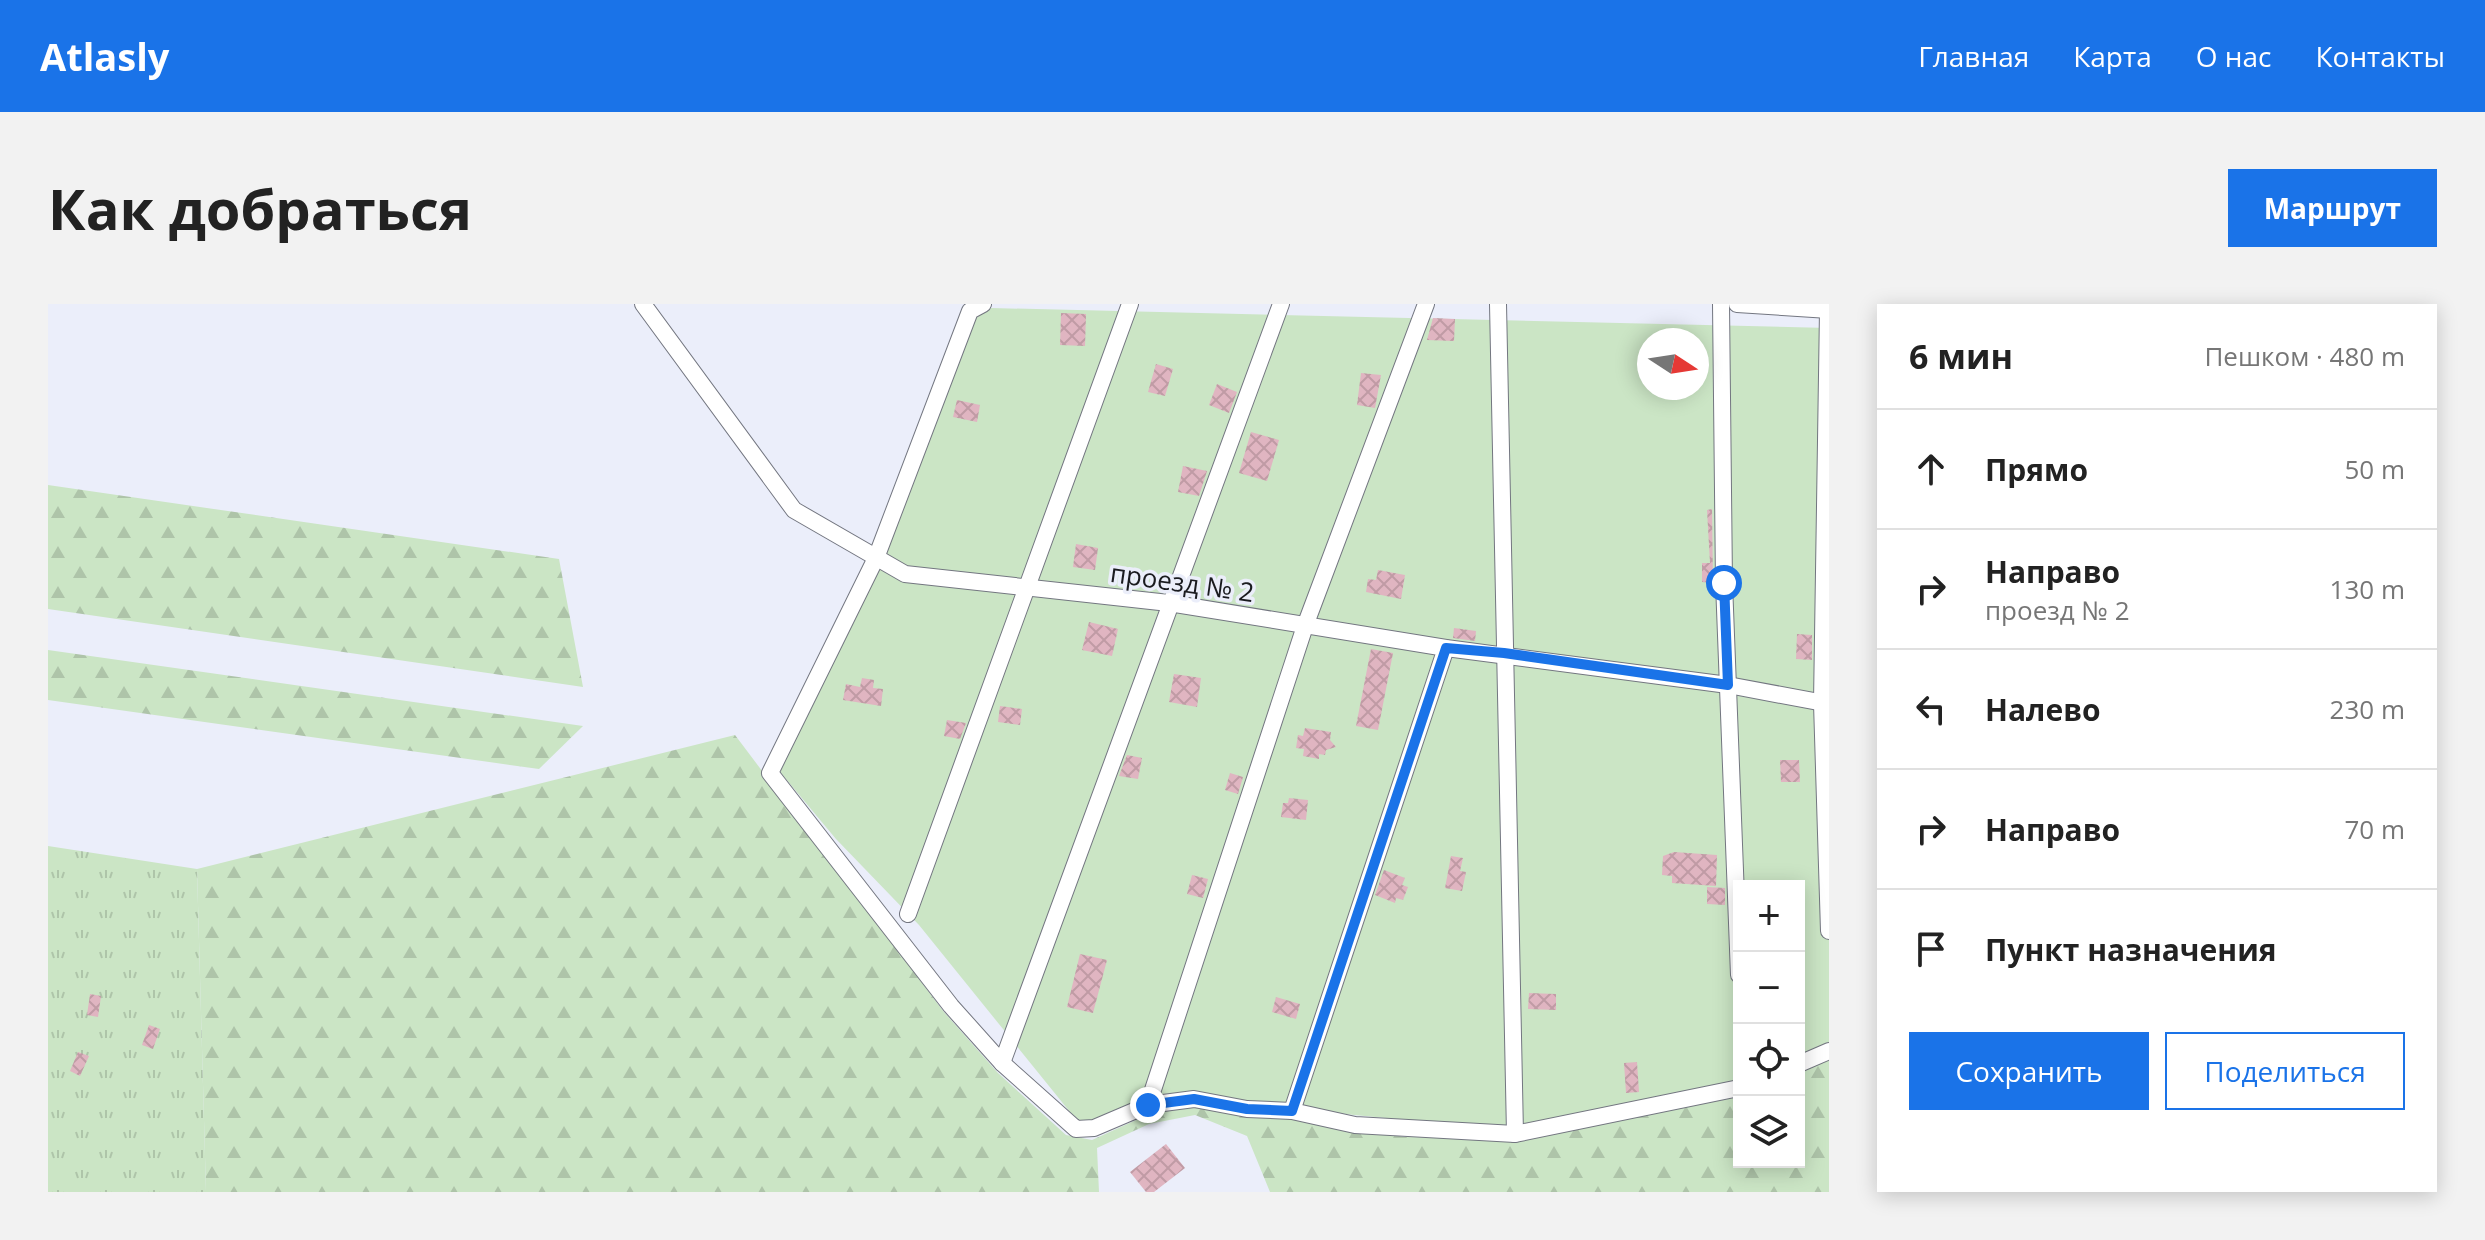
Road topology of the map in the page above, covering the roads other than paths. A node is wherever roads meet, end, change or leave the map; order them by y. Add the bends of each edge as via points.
1 (643, 304) edge
2 (983, 304) edge
3 (1130, 304) edge
4 (1281, 304) edge
5 (1426, 304) edge
6 (1498, 304) edge
7 (1721, 304) edge
8 (1737, 304) edge
9 (1829, 310) edge
10 (876, 558) junction
11 (1025, 585) junction
12 (1169, 603) junction
13 (1305, 626) junction
14 (1446, 648) junction
15 (1504, 653) junction
16 (1728, 685) junction
17 (1825, 703) edge
18 (908, 914) dead end
19 (1829, 931) edge
20 (1738, 952) edge
21 (1829, 1051) edge
22 (1805, 1061) edge
23 (1002, 1063) junction
24 (1733, 1089) edge
25 (1148, 1105) junction
26 (1292, 1111) junction
27 (1515, 1134) junction

1 - 10 street, проезд № 2 via 794,510
2 - 10 street via 970,311
3 - 11 street
4 - 12 street
5 - 13 street
6 - 15 street
7 - 16 street
8 - 9 street
9 - 17 street
10 - 11 street, проезд № 2 via 905,574
10 - 23 street via 770,773 951,1006
11 - 12 street, проезд № 2
11 - 18 street
12 - 13 street, проезд № 2
12 - 23 street
13 - 14 street, проезд № 2
13 - 25 street
14 - 15 street, проезд № 2
14 - 26 street
15 - 16 street, проезд № 2
15 - 27 street
16 - 17 street, проезд № 2
16 - 20 street
17 - 19 street
21 - 22 street
23 - 25 street via 1076,1129 1094,1128
24 - 27 street
25 - 26 street via 1194,1099
26 - 27 street via 1355,1125

